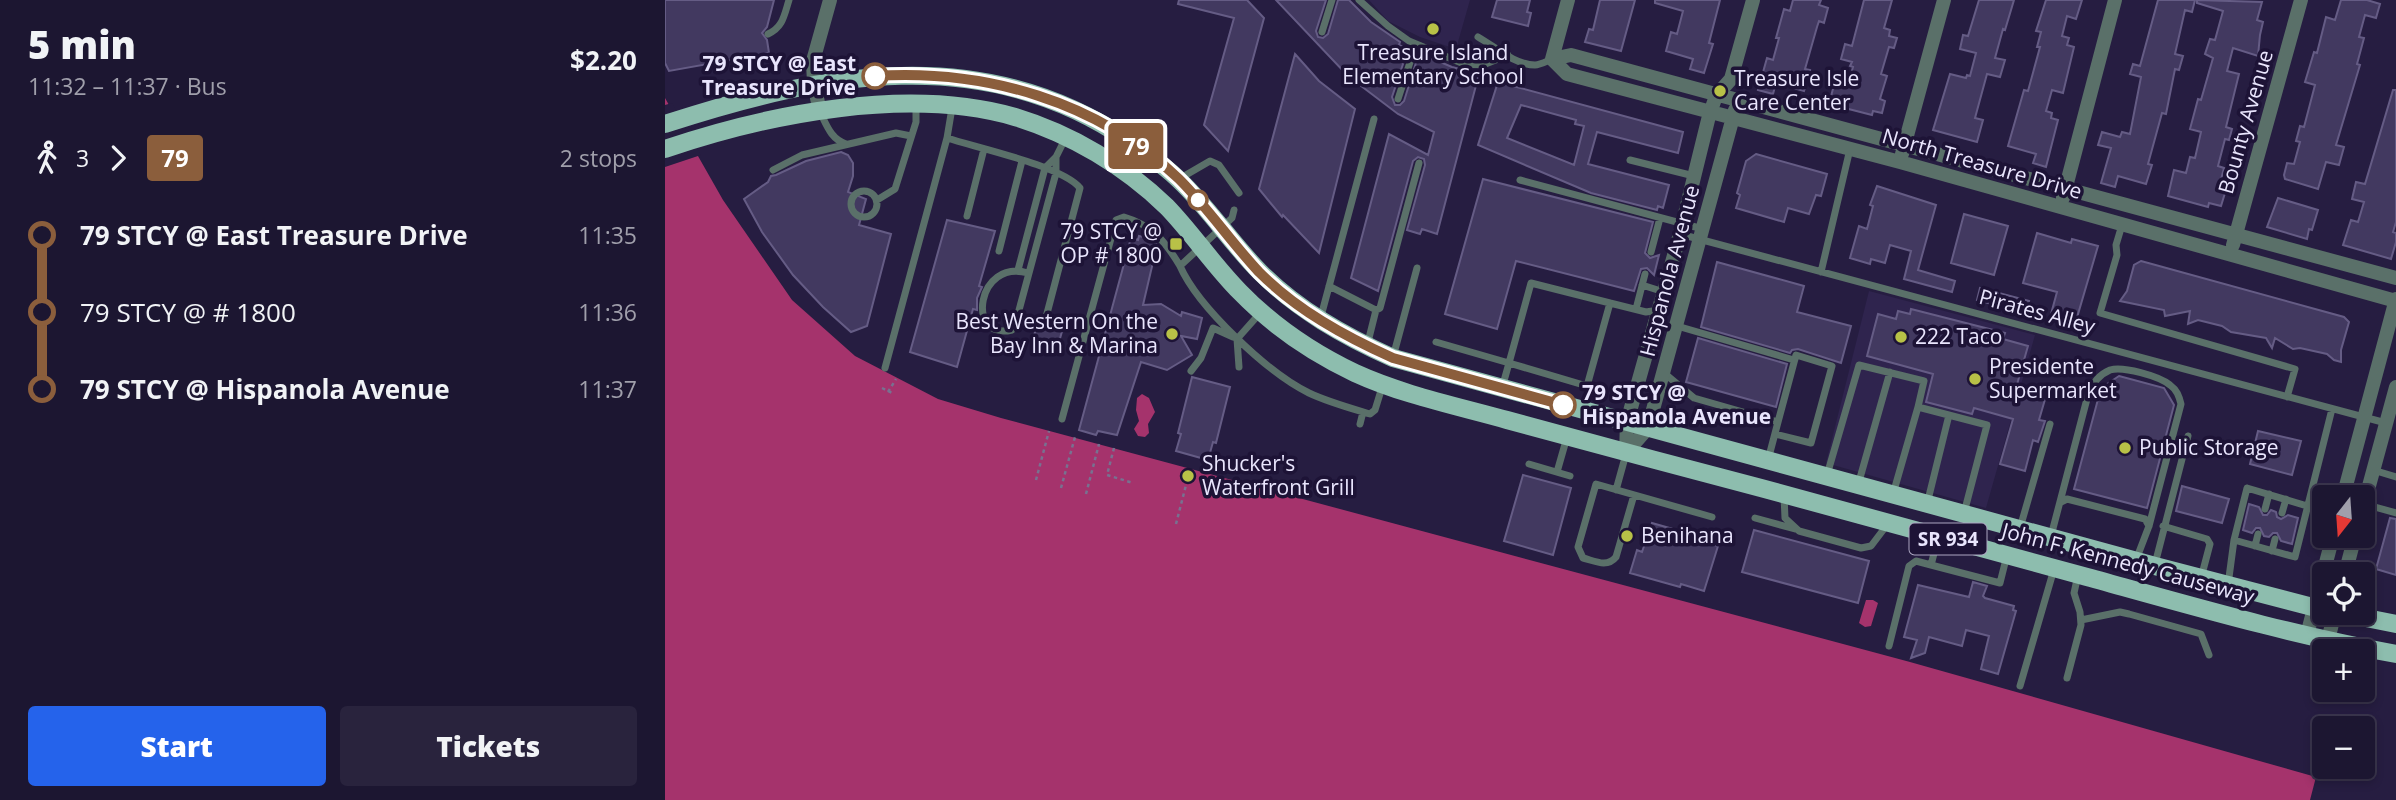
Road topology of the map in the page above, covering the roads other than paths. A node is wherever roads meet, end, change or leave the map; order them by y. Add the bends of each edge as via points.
1 (789, 0) edge
2 (830, 0) edge
3 (1332, 0) edge
4 (1359, 0) edge
5 (1568, 0) edge
6 (1753, 0) edge
7 (1944, 0) edge
8 (2115, 0) edge
9 (2301, 0) edge
10 (1322, 32) dead end
11 (768, 34) dead end
12 (1478, 37) dead end
13 (1416, 44) junction
14 (1508, 55) junction
15 (1552, 59) junction
16 (1731, 79) junction
17 (814, 84) junction
18 (1716, 96) junction
19 (1048, 98) junction
20 (1398, 99) dead end
21 (1736, 102) junction
22 (916, 103) junction
23 (953, 105) junction
24 (1711, 111) junction
25 (820, 113) junction
26 (1374, 119) dead end
27 (1734, 119) junction
28 (665, 124) edge
29 (1040, 126) junction
30 (911, 136) junction
31 (1066, 137) junction
32 (947, 138) junction
33 (847, 144) junction
34 (1905, 146) junction
35 (665, 149) edge
36 (984, 149) junction
37 (1850, 149) junction
38 (1056, 157) junction
39 (1630, 160) dead end
40 (1022, 161) junction
41 (1900, 162) junction
42 (1419, 163) dead end
43 (1045, 168) junction
44 (773, 170) dead end
45 (1056, 173) junction
46 (1695, 176) junction
47 (1178, 179) junction
48 (1520, 180) dead end
49 (2065, 189) junction
50 (1239, 193) dead end
51 (877, 200) dead end
52 (2060, 207) junction
53 (1234, 209) dead end
54 (967, 216) dead end
55 (1660, 218) junction
56 (2122, 225) junction
57 (1222, 228) junction
58 (1681, 229) junction
59 (1701, 234) junction
60 (2236, 236) junction
61 (1200, 246) junction
62 (999, 251) dead end
63 (1651, 252) dead end
64 (2231, 254) junction
65 (1180, 265) junction
66 (1417, 268) dead end
67 (1018, 270) junction
68 (1821, 272) junction
69 (1028, 273) junction
70 (1645, 274) dead end
71 (2396, 278) edge
72 (1642, 285) junction
73 (1329, 286) junction
74 (1664, 292) junction
75 (2396, 300) edge
76 (1610, 303) junction
77 (1636, 309) junction
78 (1376, 310) junction
79 (1659, 310) junction
80 (1261, 312) junction
81 (1679, 320) junction
82 (1045, 321) dead end
83 (1320, 321) junction
84 (1237, 339) junction
85 (1437, 342) dead end
86 (1367, 346) junction
87 (1393, 358) junction
88 (1794, 360) junction
89 (1509, 363) junction
90 (1417, 365) junction
91 (1239, 367) dead end
92 (885, 368) dead end
93 (1191, 371) dead end
94 (1890, 372) junction
95 (1664, 373) junction
96 (1383, 384) junction
97 (1502, 388) junction
98 (1409, 393) junction
99 (2395, 393) edge
100 (2287, 397) junction
101 (1917, 407) junction
102 (2332, 409) junction
103 (1363, 412) junction
104 (1949, 415) junction
105 (2363, 417) junction
106 (1062, 419) dead end
107 (1627, 422) junction
108 (1778, 422) junction
109 (1360, 424) dead end
110 (2050, 424) dead end
111 (1648, 428) junction
112 (2387, 432) junction
113 (1775, 434) junction
114 (1567, 436) junction
115 (2188, 436) dead end
116 (1626, 453) junction
117 (1768, 460) junction
118 (1529, 464) dead end
119 (2373, 470) junction
120 (1557, 472) junction
121 (1570, 476) dead end
122 (1827, 476) junction
123 (2396, 477) edge
124 (1858, 485) junction
125 (2346, 485) edge
126 (2369, 485) edge
127 (1616, 490) junction
128 (1893, 494) junction
129 (2269, 494) junction
130 (1634, 495) junction
131 (1784, 495) junction
132 (2286, 499) junction
133 (2061, 502) junction
134 (1817, 504) junction
135 (1927, 504) junction
136 (2308, 506) junction
137 (2312, 507) edge
138 (2265, 509) dead end
139 (2375, 509) edge
140 (2282, 513) dead end
141 (2396, 513) edge
142 (1964, 514) junction
143 (1712, 517) dead end
144 (1755, 518) dead end
145 (1889, 523) junction
146 (2148, 526) junction
147 (2163, 526) junction
148 (2019, 529) junction
149 (1799, 531) junction
150 (2258, 534) dead end
151 (1938, 537) junction
152 (2051, 538) junction
153 (2275, 539) dead end
154 (2234, 540) junction
155 (2255, 546) junction
156 (2272, 551) junction
157 (2007, 555) junction
158 (2136, 561) junction
159 (1931, 565) junction
160 (2155, 566) junction
161 (2055, 568) junction
162 (2078, 575) junction
163 (2200, 578) junction
164 (2228, 586) junction
165 (2128, 589) junction
166 (2312, 606) edge
167 (2081, 620) junction
168 (2375, 621) edge
169 (2312, 624) edge
170 (2396, 625) edge
171 (2307, 635) junction
172 (2324, 639) edge
173 (1889, 646) dead end
174 (2375, 650) edge
175 (2396, 654) edge
176 (2210, 655) dead end
177 (2067, 678) dead end
178 (2020, 686) dead end

1 - 11 lane via 782,24
2 - 17 street via 815,53
3 - 10 lane
4 - 13 lane
5 - 15 street
6 - 16 street, Hispanola Avenue
7 - 34 street
8 - 49 street
9 - 60 street, Bounty Avenue
12 - 14 lane
13 - 14 lane via 1473,66
13 - 20 lane
14 - 15 lane via 1536,65
15 - 18 street, North Treasure Drive via 1571,55
15 - 24 street, North Treasure Drive via 1567,74
16 - 18 street, Hispanola Avenue
16 - 21 street, Hispanola Avenue
17 - 19 main road, John F. Kennedy Causeway / SR 934 via 929,75 999,84
17 - 25 street
17 - 28 main road, John F. Kennedy Causeway / SR 934
18 - 21 street, North Treasure Drive
18 - 24 street, Hispanola Avenue
19 - 29 main road
19 - 47 main road, John F. Kennedy Causeway / SR 934 via 1119,134
21 - 27 street, Hispanola Avenue
21 - 34 street, North Treasure Drive
22 - 23 main road, John F. Kennedy Causeway / SR 934
22 - 25 main road, John F. Kennedy Causeway / SR 934
22 - 30 lane
23 - 29 main road, John F. Kennedy Causeway / SR 934
23 - 32 lane
24 - 27 street, North Treasure Drive
24 - 46 street, Hispanola Avenue
25 - 33 lane via 829,132
25 - 35 main road, John F. Kennedy Causeway / SR 934 via 701,136
26 - 73 lane
27 - 37 street, North Treasure Drive
27 - 59 street, Hispanola Avenue
29 - 31 main road, John F. Kennedy Causeway / SR 934
30 - 33 lane via 896,133
30 - 51 lane via 895,189
31 - 38 lane
31 - 61 main road, John F. Kennedy Causeway / SR 934 via 1107,159 1147,189
32 - 36 lane
32 - 92 lane
33 - 44 lane via 802,155
34 - 41 street
34 - 49 street, North Treasure Drive
36 - 40 lane
36 - 54 lane
37 - 41 street, North Treasure Drive
37 - 68 lane
38 - 43 lane
38 - 45 lane
39 - 46 lane
40 - 43 lane
40 - 62 lane
41 - 52 street, North Treasure Drive
42 - 78 lane
43 - 45 lane
43 - 67 lane
45 - 69 lane
45 - 82 lane via 1080,188
46 - 58 street, Hispanola Avenue
47 - 50 lane via 1210,161 1219,165
47 - 57 main road, John F. Kennedy Causeway / SR 934
48 - 55 lane, Pirates Alley
49 - 52 street
49 - 60 street, North Treasure Drive
52 - 56 street, North Treasure Drive
53 - 57 lane
55 - 58 lane, Pirates Alley
55 - 63 lane
56 - 64 street, North Treasure Drive
56 - 100 lane via 2100,313 2295,369
57 - 61 lane
57 - 83 main road, John F. Kennedy Causeway / SR 934 via 1276,288
58 - 59 lane, Pirates Alley
58 - 74 street, Hispanola Avenue
59 - 68 lane, Pirates Alley
59 - 81 street, Hispanola Avenue
60 - 64 street, Bounty Avenue
60 - 71 street, North Treasure Drive
61 - 65 lane
61 - 80 main road, John F. Kennedy Causeway / SR 934
64 - 75 street, North Treasure Drive
65 - 84 lane via 1187,282
65 - 106 lane via 1152,228 1124,217 1116,220
66 - 87 lane
67 - 69 lane
67 - 69 lane via 999,274 987,289 984,321 997,331 1012,330 1015,325
68 - 100 lane, Pirates Alley
70 - 72 lane
72 - 74 lane
72 - 77 lane
73 - 78 lane
73 - 83 lane
74 - 79 street, Hispanola Avenue
75 - 105 street
76 - 77 lane
76 - 89 lane via 1531,283
76 - 89 lane via 1587,386
77 - 79 lane
78 - 86 lane
79 - 81 street
79 - 107 street, Hispanola Avenue
80 - 84 lane
80 - 96 main road, John F. Kennedy Causeway / SR 934 via 1310,348
81 - 88 lane
81 - 95 street, Hispanola Avenue
83 - 86 main road, John F. Kennedy Causeway / SR 934
84 - 91 lane
84 - 93 lane via 1213,328
84 - 103 lane via 1294,385
85 - 89 lane
86 - 87 main road, John F. Kennedy Causeway / SR 934
87 - 90 main road, John F. Kennedy Causeway / SR 934
88 - 108 lane
88 - 113 lane via 1796,355 1832,366 1811,443
89 - 97 lane
90 - 97 main road, John F. Kennedy Causeway / SR 934
90 - 98 main road
94 - 101 lane via 1924,381
94 - 122 lane via 1858,366
94 - 124 lane
95 - 108 lane via 1694,398
95 - 111 street, Hispanola Avenue
96 - 98 main road, John F. Kennedy Causeway / SR 934
96 - 103 lane via 1373,413
97 - 107 main road, John F. Kennedy Causeway / SR 934
98 - 114 main road, John F. Kennedy Causeway / SR 934
99 - 112 street
100 - 102 lane, Pirates Alley
101 - 104 lane
101 - 128 lane
102 - 105 lane, Pirates Alley
102 - 136 lane
103 - 109 lane
104 - 135 lane
104 - 142 lane via 1987,425
105 - 112 lane, Pirates Alley
105 - 125 street
107 - 111 main road, John F. Kennedy Causeway / SR 934
107 - 116 street, Hispanola Avenue
108 - 113 lane
110 - 148 lane
111 - 116 street, Hispanola Avenue
111 - 117 main road, John F. Kennedy Causeway / SR 934
112 - 119 street
113 - 117 lane
114 - 116 main road, John F. Kennedy Causeway / SR 934
114 - 120 lane
115 - 147 lane
116 - 127 lane
116 - 131 main road, John F. Kennedy Causeway / SR 934
117 - 122 main road, John F. Kennedy Causeway / SR 934
118 - 120 lane
119 - 123 lane
119 - 126 street
120 - 121 lane
122 - 124 main road, John F. Kennedy Causeway / SR 934
122 - 134 main road
124 - 128 main road, John F. Kennedy Causeway / SR 934
127 - 130 lane
127 - 130 lane via 1596,484 1578,547 1583,558 1606,564 1616,558
128 - 135 main road, John F. Kennedy Causeway / SR 934
129 - 132 lane
129 - 138 lane
129 - 154 lane via 2248,488
130 - 143 lane
131 - 134 main road, John F. Kennedy Causeway / SR 934
131 - 149 lane via 1785,518
132 - 136 lane
132 - 140 lane
133 - 146 lane via 2067,499 2144,519
133 - 146 lane via 2093,384 2112,370 2158,378 2178,394 2181,404
133 - 152 lane
134 - 145 main road, John F. Kennedy Causeway / SR 934
135 - 142 main road, John F. Kennedy Causeway / SR 934
136 - 137 lane
136 - 156 lane via 2295,557
139 - 141 lane
142 - 148 main road, John F. Kennedy Causeway / SR 934
144 - 149 lane
145 - 149 lane via 1871,546 1861,548
145 - 151 main road, John F. Kennedy Causeway / SR 934
146 - 158 lane
147 - 160 lane
147 - 163 lane via 2207,539 2210,544
148 - 152 main road, John F. Kennedy Causeway / SR 934
150 - 155 lane
151 - 157 main road, John F. Kennedy Causeway / SR 934
151 - 159 lane
152 - 158 main road, John F. Kennedy Causeway / SR 934
153 - 156 lane
154 - 155 lane
154 - 164 lane
155 - 156 lane
157 - 159 lane via 2000,583
157 - 161 main road, John F. Kennedy Causeway / SR 934
158 - 160 main road, John F. Kennedy Causeway / SR 934
158 - 165 main road
159 - 173 lane via 1916,561 1909,566
160 - 163 main road, John F. Kennedy Causeway / SR 934
161 - 162 main road, John F. Kennedy Causeway / SR 934
161 - 178 lane
162 - 165 main road, John F. Kennedy Causeway / SR 934
162 - 167 lane via 2074,593
163 - 164 main road, John F. Kennedy Causeway / SR 934
164 - 166 main road, John F. Kennedy Causeway / SR 934
165 - 171 main road, John F. Kennedy Causeway / SR 934
167 - 176 lane via 2129,614 2201,634
167 - 177 lane
168 - 170 main road
169 - 171 street
171 - 172 main road, John F. Kennedy Causeway / SR 934
174 - 175 main road, John F. Kennedy Causeway / SR 934

